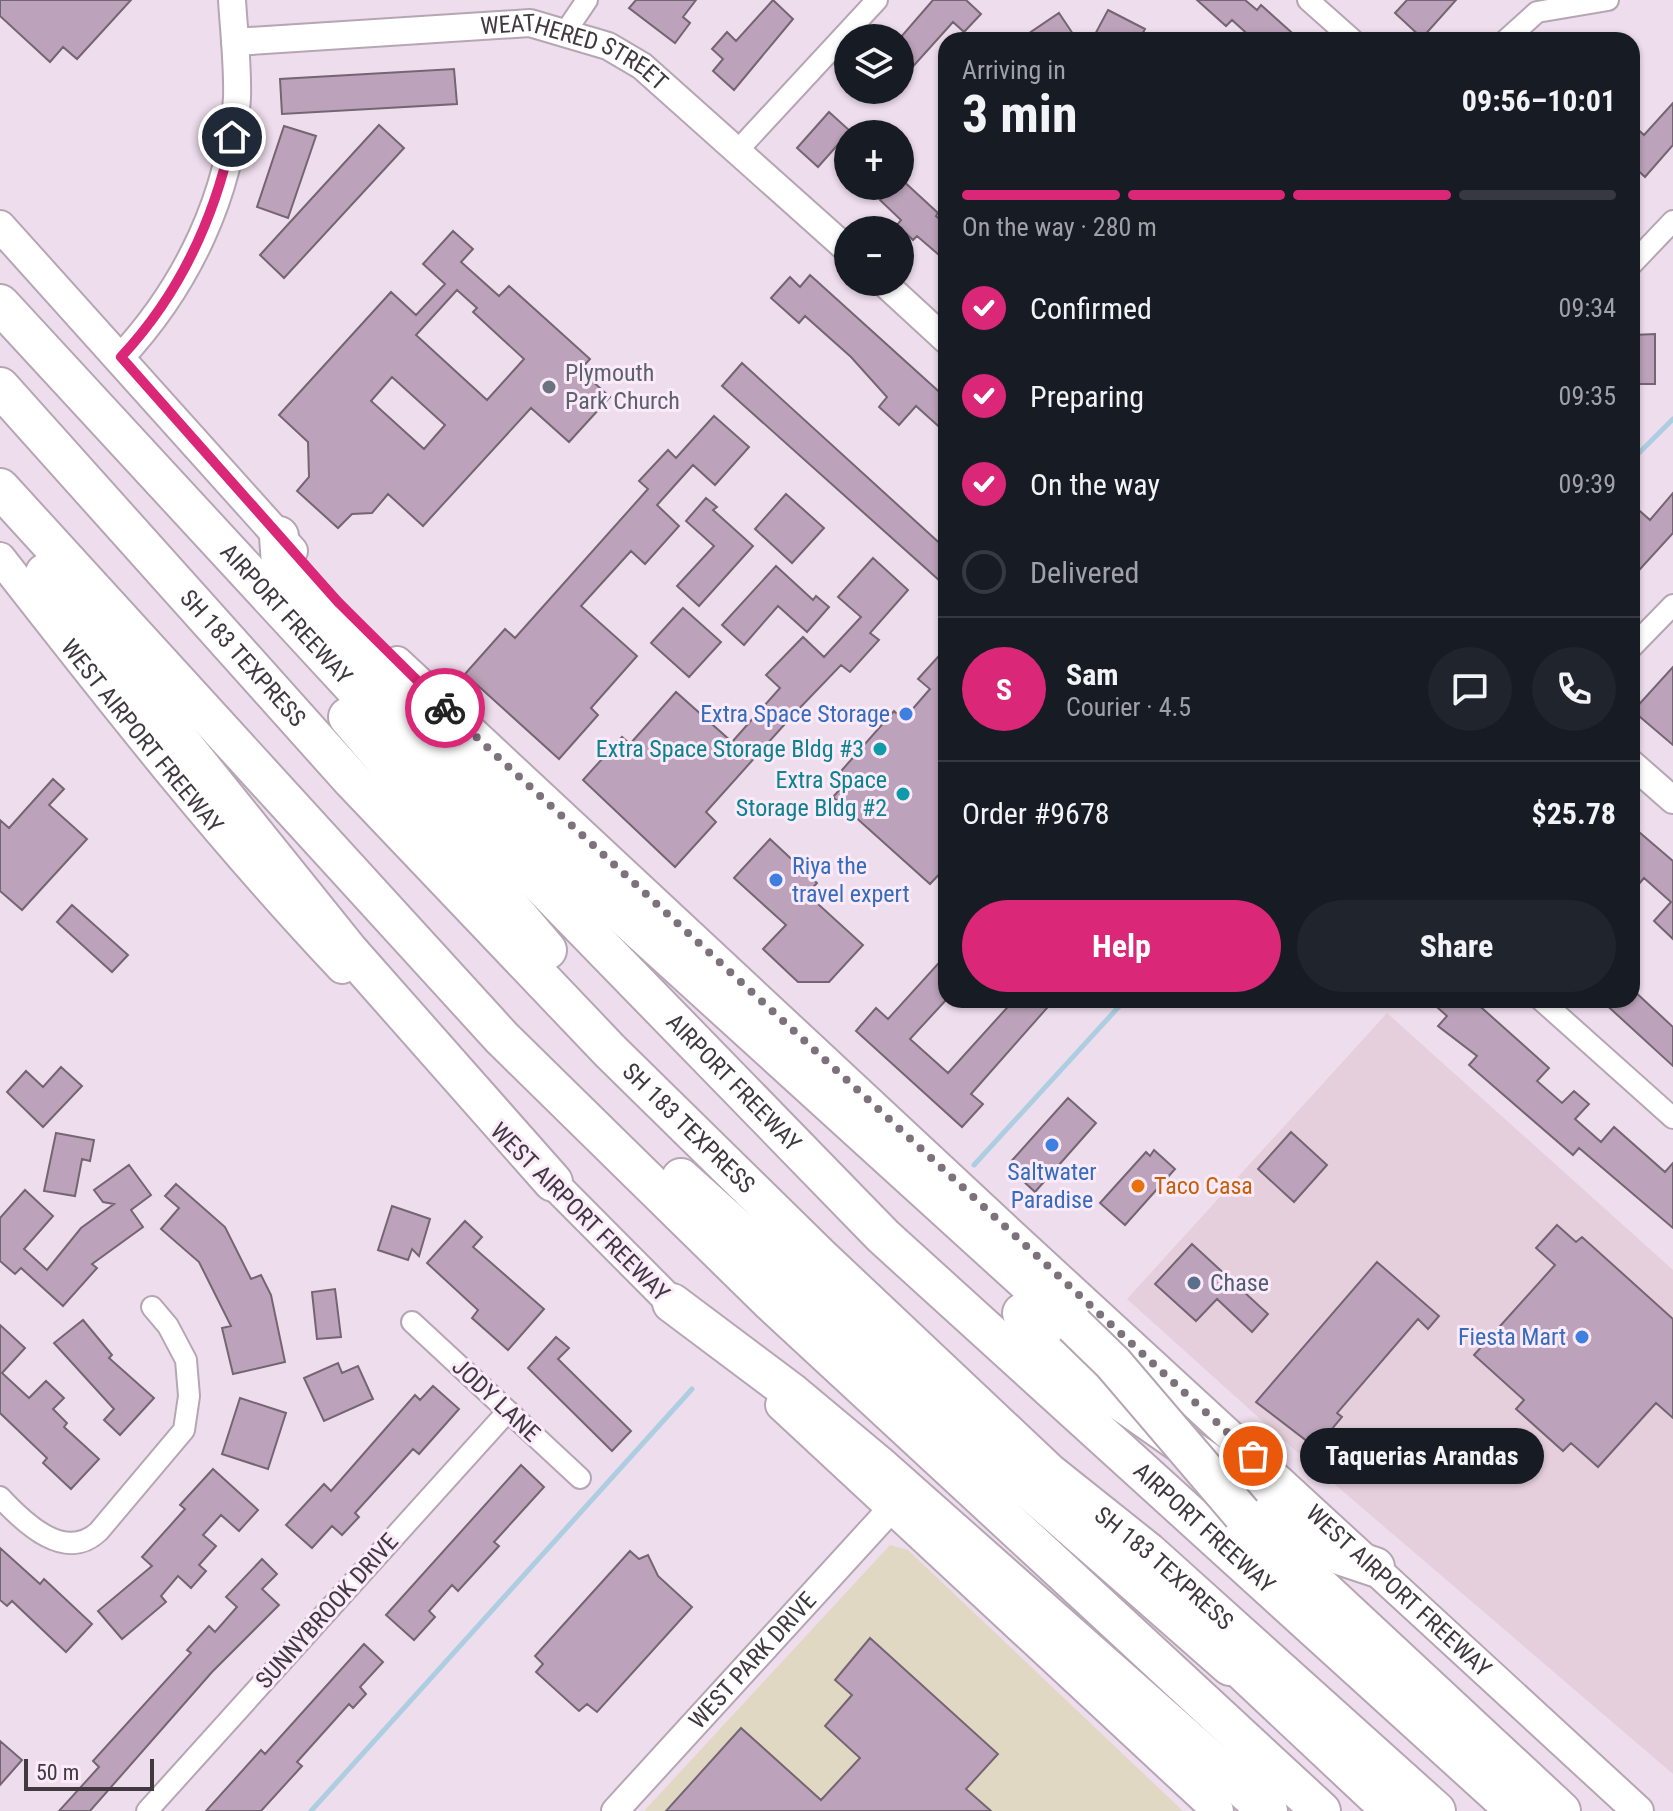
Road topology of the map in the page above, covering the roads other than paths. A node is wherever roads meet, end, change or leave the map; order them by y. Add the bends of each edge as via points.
1 (232, 0) edge
2 (587, 0) edge
3 (877, 0) edge
4 (1308, 0) edge
5 (1608, 0) edge
6 (566, 31) junction
7 (1342, 32) edge
8 (1515, 32) edge
9 (235, 42) junction
10 (738, 150) junction
11 (1673, 221) edge
12 (0, 226) edge
13 (834, 237) edge
14 (1640, 256) edge
15 (898, 296) edge
16 (0, 304) edge
17 (938, 333) edge
18 (121, 357) junction
19 (0, 387) edge
20 (0, 409) edge
21 (5, 494) edge
22 (279, 536) junction
23 (0, 558) edge
24 (235, 563) junction
25 (1673, 605) edge
26 (1640, 639) edge
27 (228, 741) junction
28 (1640, 771) edge
29 (1673, 800) edge
30 (585, 930) junction
31 (1550, 1008) edge
32 (1673, 1118) edge
33 (553, 1182) junction
34 (672, 1303) junction
35 (152, 1307) dead end
36 (412, 1322) dead end
37 (508, 1411) junction
38 (580, 1478) dead end
39 (0, 1497) edge
40 (891, 1509) junction
41 (1148, 1552) junction
42 (1375, 1567) junction
43 (1293, 1721) junction
44 (147, 1811) edge
45 (615, 1811) edge
46 (1218, 1811) edge
47 (1268, 1811) edge
48 (1321, 1811) edge
49 (1392, 1811) edge
50 (1436, 1811) edge
51 (1516, 1811) edge
52 (1561, 1811) edge
53 (1638, 1811) edge

1 - 9 street
2 - 6 street
3 - 10 street
4 - 7 street
5 - 8 street via 1537,12
6 - 9 street, WEATHERED STREET via 508,22
6 - 10 street, WEATHERED STREET via 642,66
9 - 18 street via 232,137 205,230 166,299
10 - 13 street, WEATHERED STREET
11 - 14 street
12 - 18 main road, WEST AIRPORT FREEWAY
15 - 17 street
16 - 24 highway, AIRPORT FREEWAY
18 - 22 main road, WEST AIRPORT FREEWAY
19 - 41 highway, SH 183 TEXPRESS via 352,780 610,1051 1038,1462
20 - 43 highway, SH 183 TEXPRESS via 367,820 572,1034 777,1239
21 - 27 highway
21 - 33 highway via 36,561 145,702 348,950
22 - 42 main road, WEST AIRPORT FREEWAY via 475,736
22 - 52 highway, bridge via 281,565 519,815 1074,1325 1242,1514
23 - 33 main road, WEST AIRPORT FREEWAY via 240,858
24 - 30 highway, AIRPORT FREEWAY
24 - 41 highway via 318,682 617,1029
25 - 26 street
27 - 43 highway via 295,789 499,1002 734,1228
27 - 48 highway via 502,1038 769,1300
28 - 29 street
30 - 42 highway via 625,952 1119,1400 1342,1556
30 - 51 highway, AIRPORT FREEWAY via 961,1310
31 - 32 street
33 - 34 main road, WEST AIRPORT FREEWAY
34 - 40 main road, WEST AIRPORT FREEWAY
34 - 47 highway via 877,1464
35 - 39 street via 186,1360 188,1414 180,1440 84,1543 60,1543
36 - 37 street, JODY LANE
37 - 38 street, JODY LANE
37 - 44 street, SUNNYBROOK DRIVE
40 - 45 street, WEST PARK DRIVE
40 - 46 main road, WEST AIRPORT FREEWAY
41 - 50 highway, SH 183 TEXPRESS
42 - 53 main road, WEST AIRPORT FREEWAY
43 - 49 highway, SH 183 TEXPRESS

